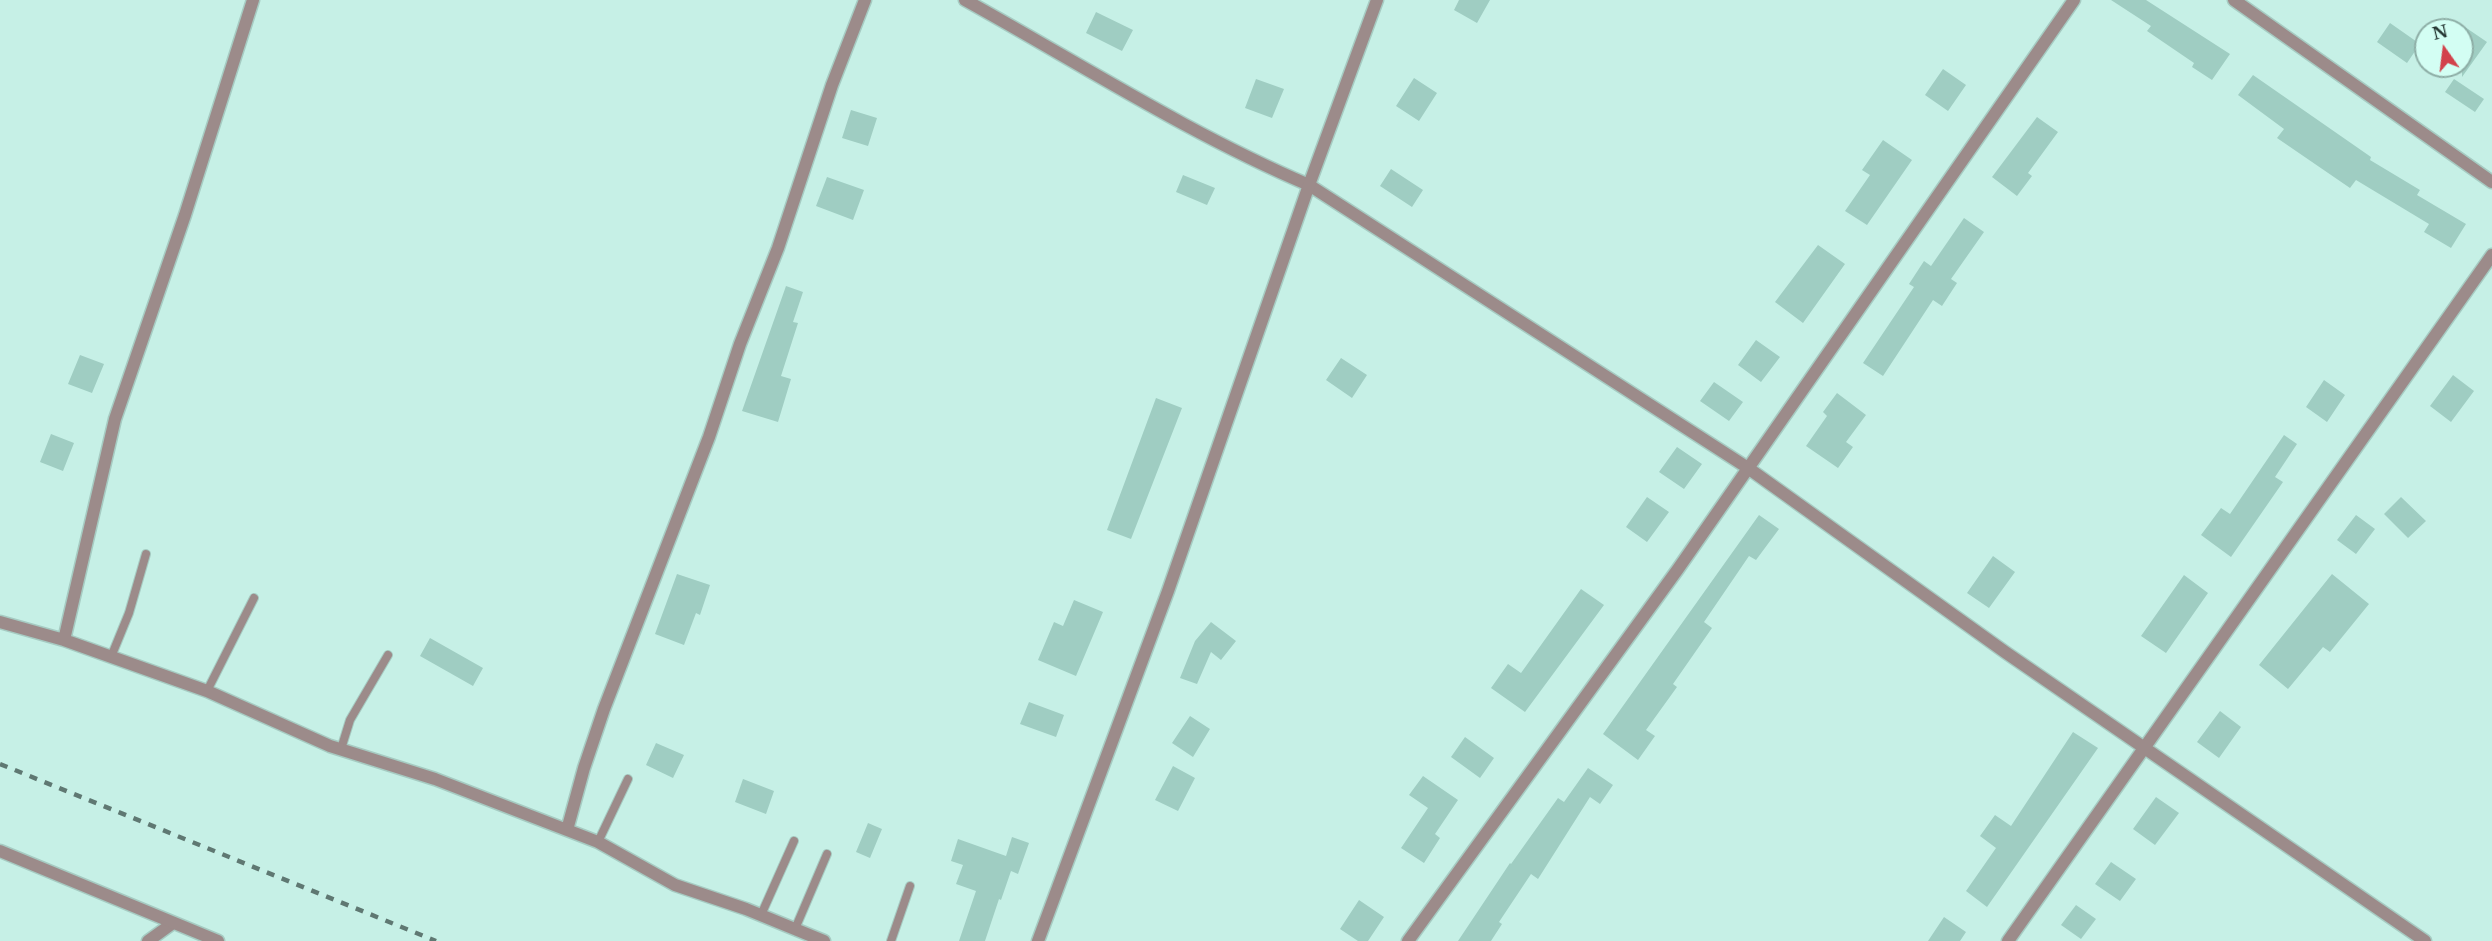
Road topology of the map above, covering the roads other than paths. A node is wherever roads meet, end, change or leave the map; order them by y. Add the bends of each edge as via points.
1 (253, 0) edge
2 (865, 0) edge
3 (965, 0) edge
4 (1377, 0) edge
5 (2074, 0) edge
6 (2234, 0) edge
7 (2492, 182) edge
8 (1309, 185) junction
9 (2492, 255) edge
10 (1748, 468) junction
11 (146, 554) dead end
12 (254, 598) dead end
13 (0, 622) edge
14 (64, 640) junction
15 (388, 655) dead end
16 (111, 657) junction
17 (207, 691) junction
18 (2145, 748) junction
19 (341, 749) junction
20 (628, 779) dead end
21 (567, 830) junction
22 (794, 841) dead end
23 (598, 842) junction
24 (0, 851) edge
25 (827, 854) dead end
26 (910, 886) dead end
27 (761, 915) junction
28 (173, 922) junction
29 (795, 929) junction
30 (148, 941) edge
31 (218, 941) edge
32 (824, 941) edge
33 (891, 941) edge
34 (1038, 941) edge
35 (1408, 941) edge
36 (2008, 941) edge
37 (2425, 941) edge

1 - 14 street via 185,215 114,419
2 - 21 street via 709,437 604,709
3 - 8 street via 1164,114 1256,163
4 - 8 street
5 - 10 street
6 - 7 street
8 - 10 street
8 - 34 street via 1168,591
9 - 18 street
10 - 18 street
10 - 35 street
11 - 16 lane
12 - 17 lane
13 - 14 street
14 - 16 street
15 - 19 lane via 350,720
16 - 17 street
17 - 19 street
18 - 36 street
18 - 37 street
19 - 21 street via 435,779
20 - 23 lane
21 - 23 street
22 - 27 lane
23 - 27 street via 675,885
24 - 28 street
25 - 29 lane
26 - 33 lane
27 - 29 street
28 - 30 street
28 - 31 street
29 - 32 street

